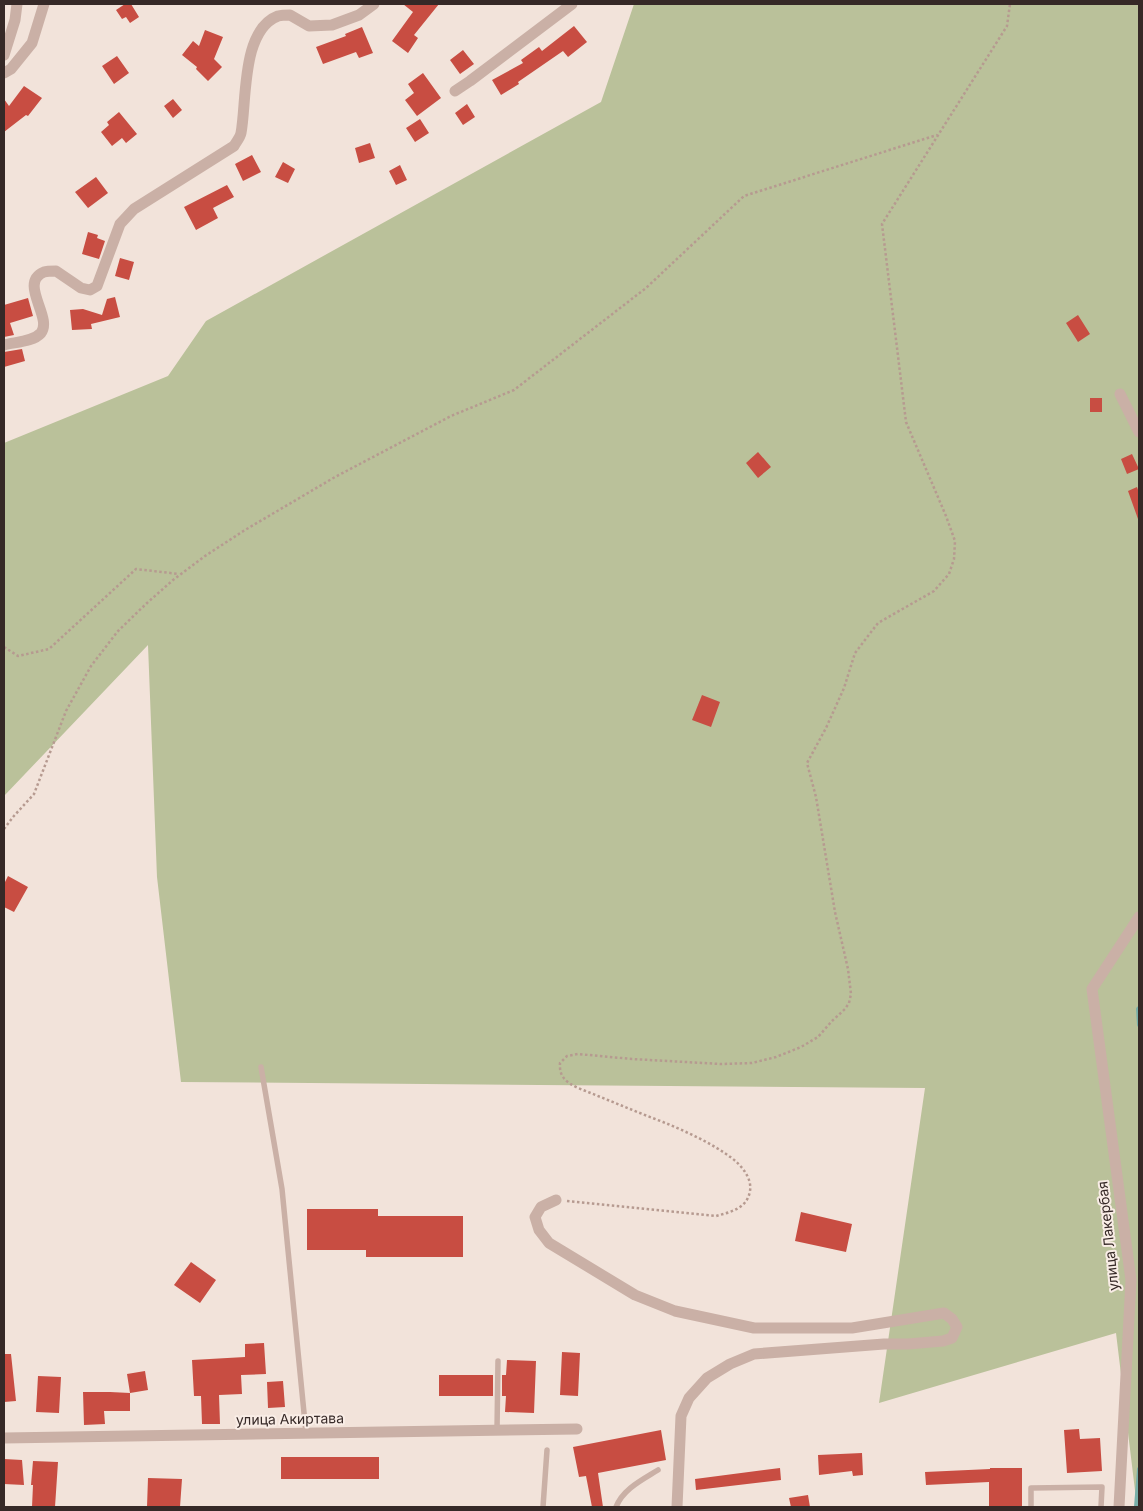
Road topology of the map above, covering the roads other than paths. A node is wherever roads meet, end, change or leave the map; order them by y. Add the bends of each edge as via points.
1 (17, 4) edge
2 (44, 4) edge
3 (374, 4) edge
4 (572, 4) edge
5 (4, 55) edge
6 (4, 72) edge
7 (455, 90) dead end
8 (4, 345) edge
9 (1120, 394) dead end
10 (1139, 432) edge
11 (1139, 917) edge
12 (261, 1067) dead end
13 (556, 1200) road end
14 (498, 1361) dead end
15 (577, 1429) dead end
16 (497, 1430) junction
17 (306, 1433) junction
18 (4, 1438) edge
19 (547, 1450) dead end
20 (658, 1470) dead end
21 (543, 1507) edge
22 (616, 1507) edge
23 (677, 1507) edge
24 (1031, 1507) edge
25 (1101, 1507) edge
26 (1119, 1507) edge

1 - 5 street
2 - 6 street via 32,43
3 - 8 street via 359,15 332,25 309,26 290,15 278,16 268,23 258,34 250,57 240,135 234,146 134,209 120,224 97,286 90,290 81,288 56,271 44,272 36,280 34,288 44,323 42,332 33,338
4 - 7 street
9 - 10 street
11 - 26 street, улица Лакербая via 1092,989 1130,1280
12 - 17 lane via 282,1188
13 - 23 street via 541,1207 535,1217 539,1230 549,1243 635,1295 675,1311 754,1328 852,1328 944,1313 957,1327 952,1338 943,1341 754,1354 707,1378 689,1398 681,1416
14 - 16 lane
15 - 16 street, улица Акиртава
16 - 17 street, улица Акиртава
17 - 18 street, улица Акиртава
19 - 21 lane
20 - 22 lane via 628,1490
24 - 25 lane via 1031,1488 1102,1487

